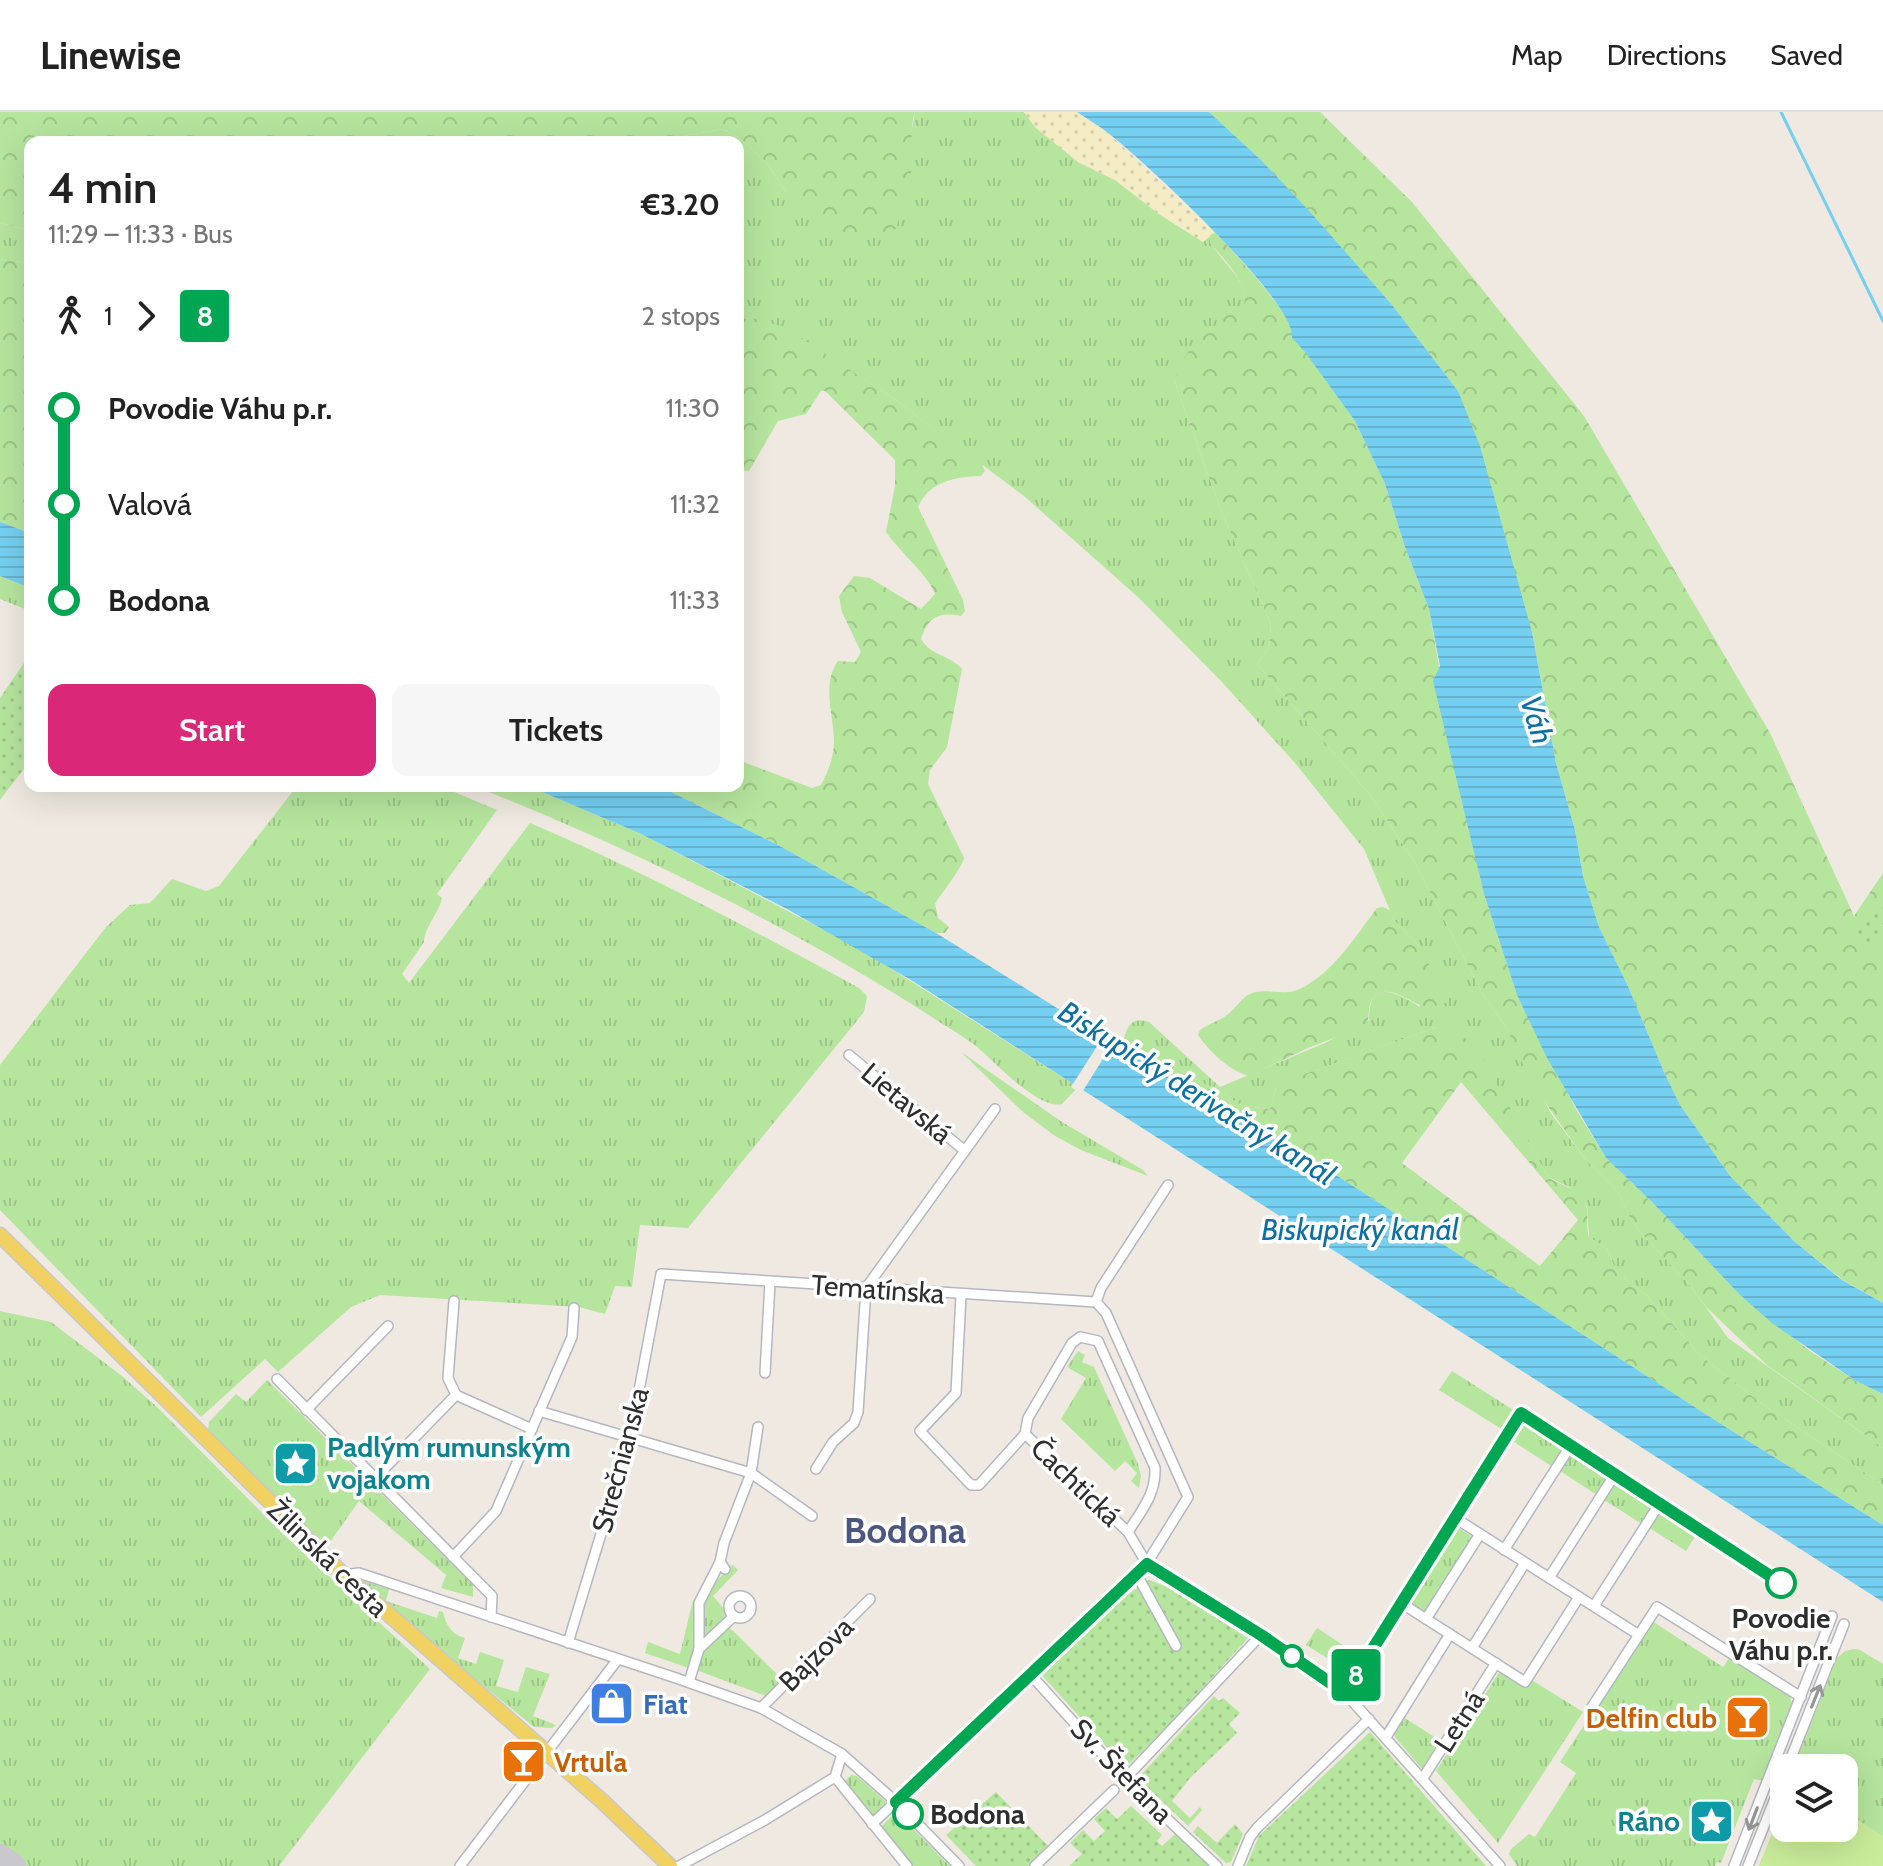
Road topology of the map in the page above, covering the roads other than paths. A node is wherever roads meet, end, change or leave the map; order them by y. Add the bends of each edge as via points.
1 (849, 1055) dead end
2 (995, 1109) dead end
3 (965, 1151) junction
4 (1168, 1185) dead end
5 (0, 1235) edge
6 (661, 1274) joint
7 (770, 1282) junction
8 (866, 1288) junction
9 (961, 1295) junction
10 (454, 1301) dead end
11 (1096, 1302) junction
12 (574, 1308) dead end
13 (388, 1326) dead end
14 (765, 1373) dead end
15 (277, 1379) dead end
16 (1139, 1389) junction
17 (456, 1395) junction
18 (1124, 1397) junction
19 (306, 1410) junction
20 (539, 1411) junction
21 (1521, 1413) dead end
22 (758, 1427) dead end
23 (532, 1429) junction
24 (1025, 1434) junction
25 (630, 1438) junction
26 (1571, 1445) dead end
27 (816, 1469) dead end
28 (751, 1473) junction
29 (1615, 1474) dead end
30 (374, 1479) junction
31 (1660, 1503) dead end
32 (812, 1516) dead end
33 (1455, 1518) junction
34 (1128, 1532) junction
35 (1480, 1534) junction
36 (1504, 1550) junction
37 (453, 1557) junction
38 (1525, 1563) junction
39 (1147, 1564) junction
40 (344, 1575) junction
41 (1137, 1575) junction
42 (1549, 1578) junction
43 (1579, 1597) junction
44 (870, 1599) dead end
45 (1401, 1603) junction
46 (1594, 1606) junction
47 (734, 1616) dead end
48 (1832, 1616) dead end
49 (491, 1617) junction
50 (1426, 1619) junction
51 (1844, 1624) dead end
52 (1450, 1634) junction
53 (1261, 1635) junction
54 (1639, 1635) junction
55 (568, 1643) junction
56 (1176, 1646) dead end
57 (1472, 1648) junction
58 (699, 1649) junction
59 (618, 1659) junction
60 (1496, 1663) junction
61 (1030, 1674) junction
62 (689, 1682) junction
63 (1345, 1693) junction
64 (1801, 1697) junction
65 (1592, 1707) dead end
66 (761, 1708) junction
67 (1369, 1719) junction
68 (1386, 1737) junction
69 (546, 1751) junction
70 (842, 1754) junction
71 (1793, 1754) edge
72 (835, 1777) junction
73 (1423, 1778) junction
74 (1124, 1780) junction
75 (1114, 1790) dead end
76 (896, 1802) junction
77 (1770, 1811) edge
78 (872, 1824) junction
79 (460, 1866) edge
80 (670, 1866) edge
81 (679, 1866) edge
82 (907, 1866) edge
83 (959, 1866) edge
84 (1035, 1866) edge
85 (1217, 1866) edge
86 (1238, 1866) edge
87 (1500, 1866) edge
88 (1734, 1866) edge
89 (1748, 1866) edge

1 - 3 street, Lietavská
2 - 3 street, Lietavská
3 - 8 street, Lietavská
4 - 11 street
5 - 40 main road, Žilinská cesta
6 - 7 street, Tematínska
6 - 25 street, Strečnianska
7 - 8 street, Tematínska
7 - 14 street
8 - 9 street, Tematínska
8 - 27 street via 858,1412
9 - 11 street, Tematínska
9 - 24 street via 956,1393 920,1431 971,1485 979,1485
10 - 17 street via 448,1378
11 - 16 street via 1106,1313
12 - 20 street via 572,1337
13 - 19 street
15 - 19 street
16 - 18 street
16 - 39 street via 1188,1497
17 - 23 street
17 - 30 street
18 - 24 street, Čachtická via 1098,1341 1080,1337 1028,1418
18 - 34 street, Čachtická via 1155,1468 1156,1485
19 - 30 street
20 - 23 street
20 - 25 street
21 - 33 street
22 - 28 street
23 - 37 street via 496,1511
24 - 34 street, Čachtická
25 - 28 street
25 - 55 street, Strečnianska
26 - 36 street
28 - 32 street
28 - 58 street via 724,1543 723,1565 699,1603
29 - 42 street
30 - 37 street
31 - 46 street
33 - 35 street
33 - 45 street
34 - 39 street, Čachtická
35 - 36 street
35 - 50 street
36 - 38 street
37 - 49 street via 492,1596
38 - 42 street
38 - 57 street, Letná
39 - 41 street
39 - 53 street
40 - 49 street via 359,1573
40 - 69 main road, Žilinská cesta
41 - 56 street
41 - 61 street
42 - 43 street
43 - 46 street
43 - 60 street, Letná via 1525,1682
44 - 66 street, Bajzova
45 - 50 street, Letná
45 - 63 street
46 - 54 street
47 - 58 street
48 - 64 street
49 - 55 street
50 - 52 street, Letná
71 -> 51 street
52 - 57 street, Letná
52 - 68 street, Letná
53 - 63 street
53 - 74 street
54 - 64 street via 1657,1607
54 - 65 street
55 - 59 street
57 - 60 street, Letná
58 - 62 street
59 - 62 street
59 - 69 street
60 - 73 street, Letná
61 - 74 street, Sv. Štefana
61 - 76 street
62 - 66 street
63 - 67 street
64 -> 88 street
66 - 70 street
67 - 68 street
67 - 86 street via 1257,1828
68 - 73 street
69 - 79 street
69 - 80 main road, Žilinská cesta
70 - 72 street
70 - 76 street
72 - 78 street
72 - 81 street
73 - 87 street
74 - 85 street, Sv. Štefana
75 - 84 street
76 - 78 street
76 - 83 street
77 - 89 street
78 - 82 street

